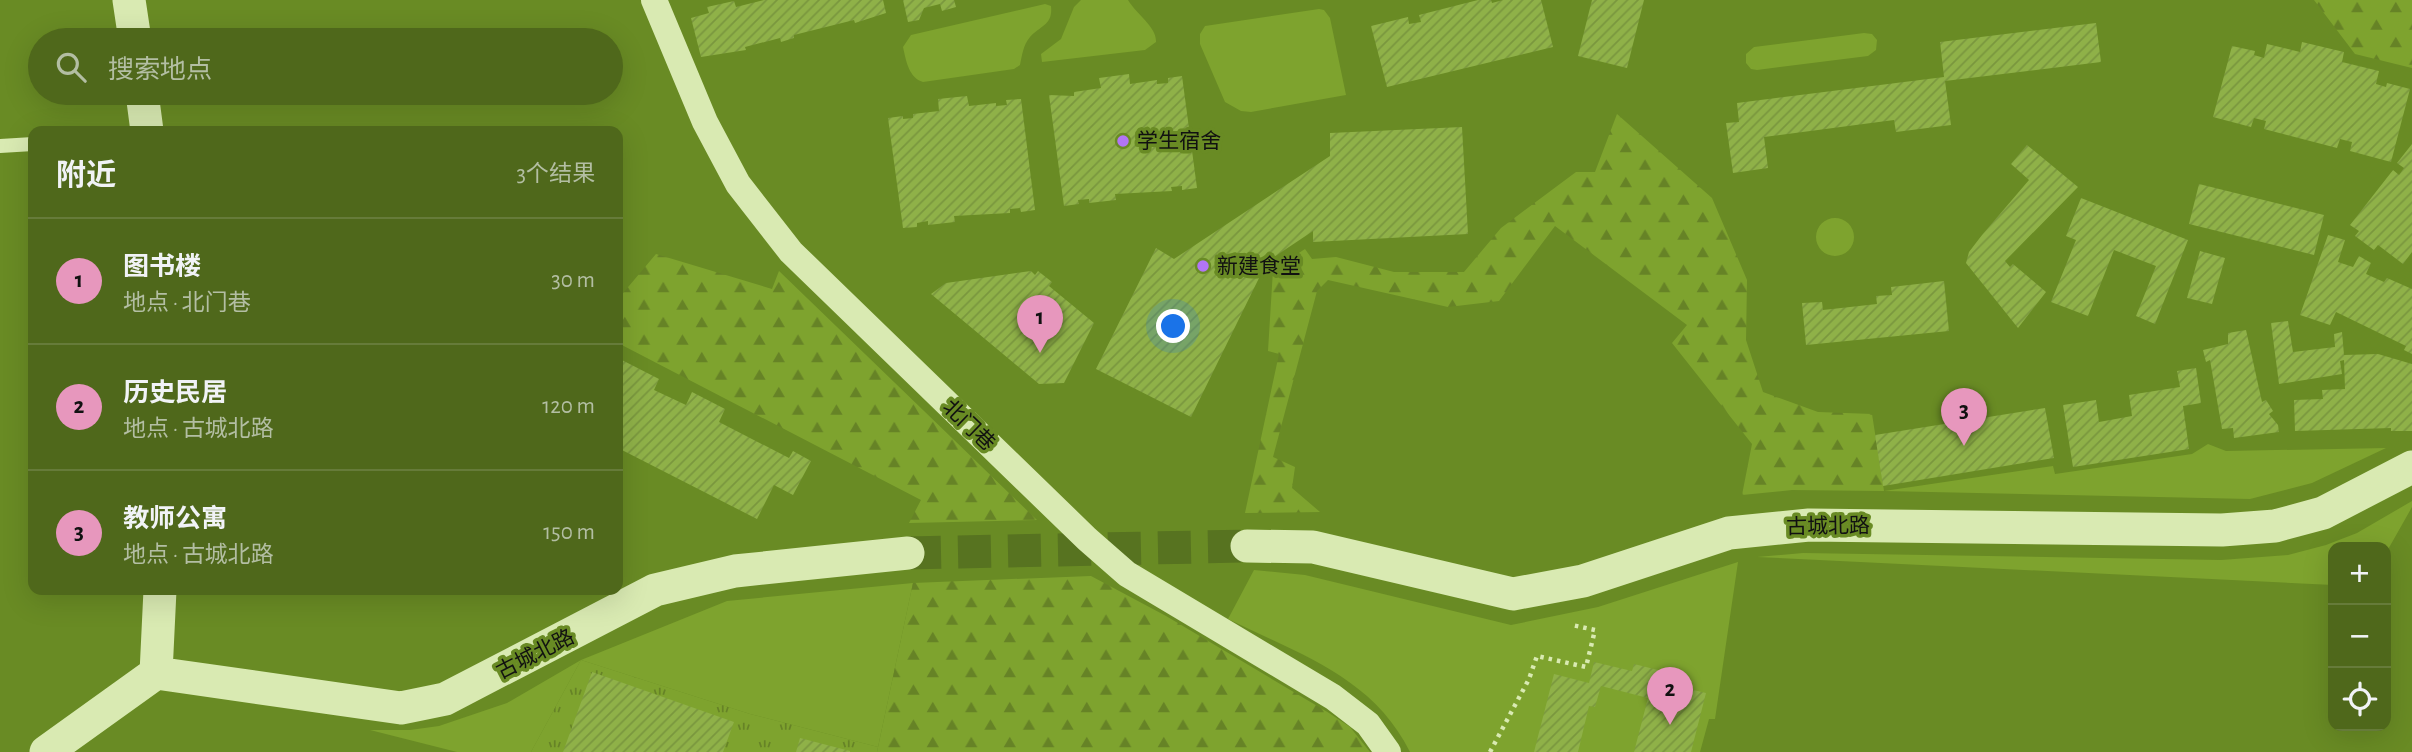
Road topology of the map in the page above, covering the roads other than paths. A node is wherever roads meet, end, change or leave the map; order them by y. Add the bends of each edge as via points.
1 (129, 0) edge
2 (654, 0) edge
3 (133, 28) edge
4 (144, 105) edge
5 (146, 126) edge
6 (28, 144) edge
7 (0, 146) edge
8 (2412, 467) edge
9 (1247, 546) tunnel mouth
10 (908, 553) tunnel mouth
11 (160, 595) edge
12 (156, 673) junction
13 (46, 752) edge
14 (1388, 752) edge

1 - 3 street
2 - 14 street, 北门巷 via 705,122 738,184 791,252 1127,574 1333,696 1368,724
4 - 5 street
6 - 7 lane
8 - 9 street, 古城北路 via 2323,513 2275,526 2222,530 1809,524 1760,528 1728,533 1583,581 1513,594 1313,547
10 - 12 street, 古城北路 via 735,571 655,590 445,699 401,708
11 - 12 street
12 - 13 street

